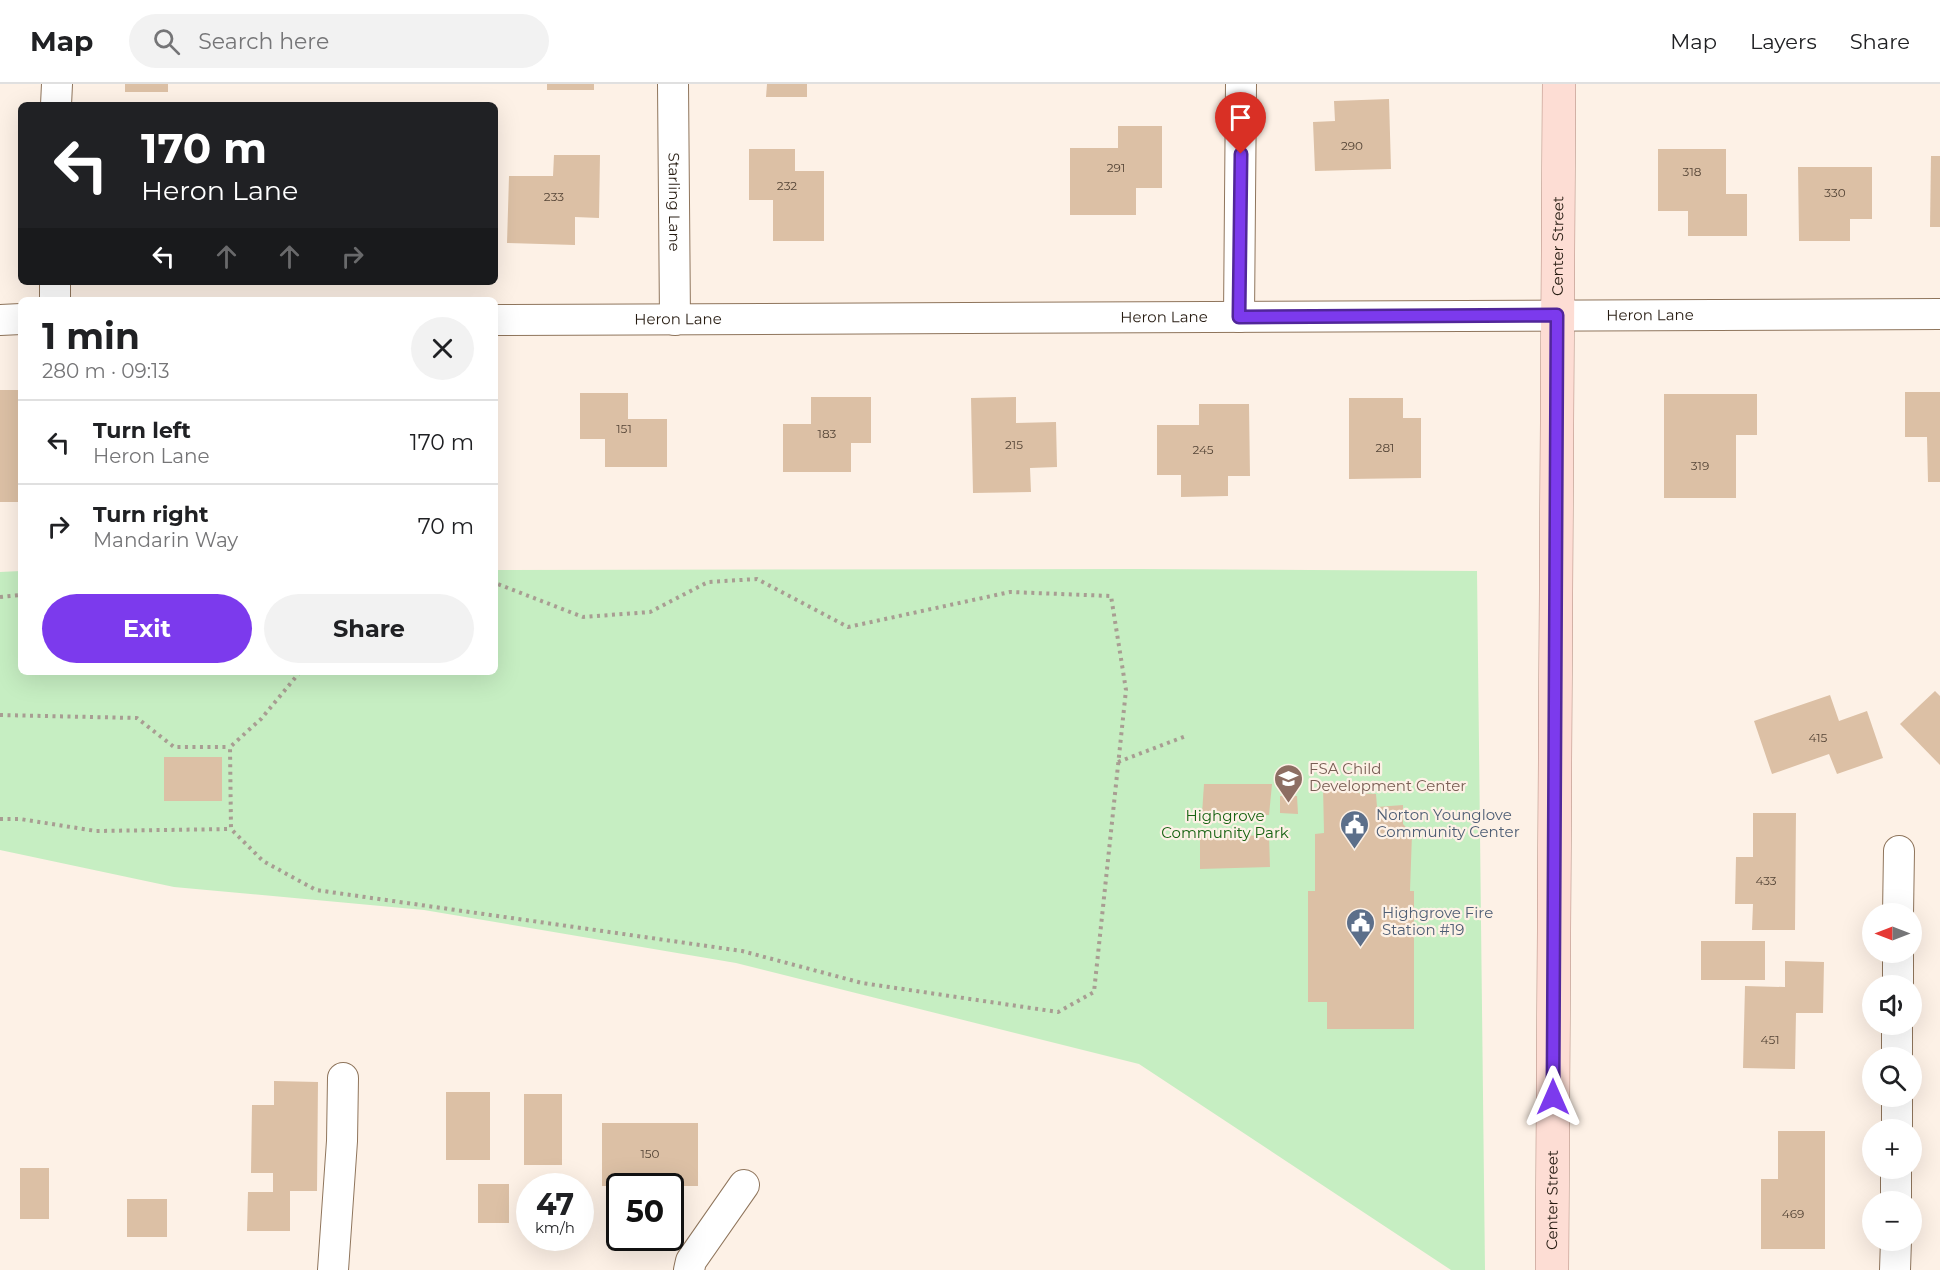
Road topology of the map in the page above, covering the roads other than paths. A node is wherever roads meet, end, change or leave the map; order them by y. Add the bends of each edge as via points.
1 (57, 84) edge
2 (673, 84) edge
3 (1241, 84) edge
4 (1559, 84) edge
5 (57, 102) edge
6 (1940, 314) edge
7 (1557, 315) junction
8 (1239, 317) junction
9 (18, 319) edge
10 (0, 320) edge
11 (498, 320) edge
12 (675, 321) junction
13 (1899, 851) dead end
14 (1898, 903) edge
15 (343, 1078) dead end
16 (744, 1185) dead end
17 (1896, 1251) edge
18 (333, 1270) edge
19 (689, 1270) edge
20 (1552, 1270) edge
21 (1896, 1270) edge

1 - 5 street
2 - 12 street, Starling Lane
3 - 8 street
4 - 7 main road, Center Street
6 - 7 street, Heron Lane
7 - 8 street, Heron Lane
7 - 20 main road, Center Street
8 - 12 street, Heron Lane
9 - 10 street
11 - 12 street, Heron Lane
13 - 14 street
15 - 18 street
16 - 19 street via 691,1261
17 - 21 street

